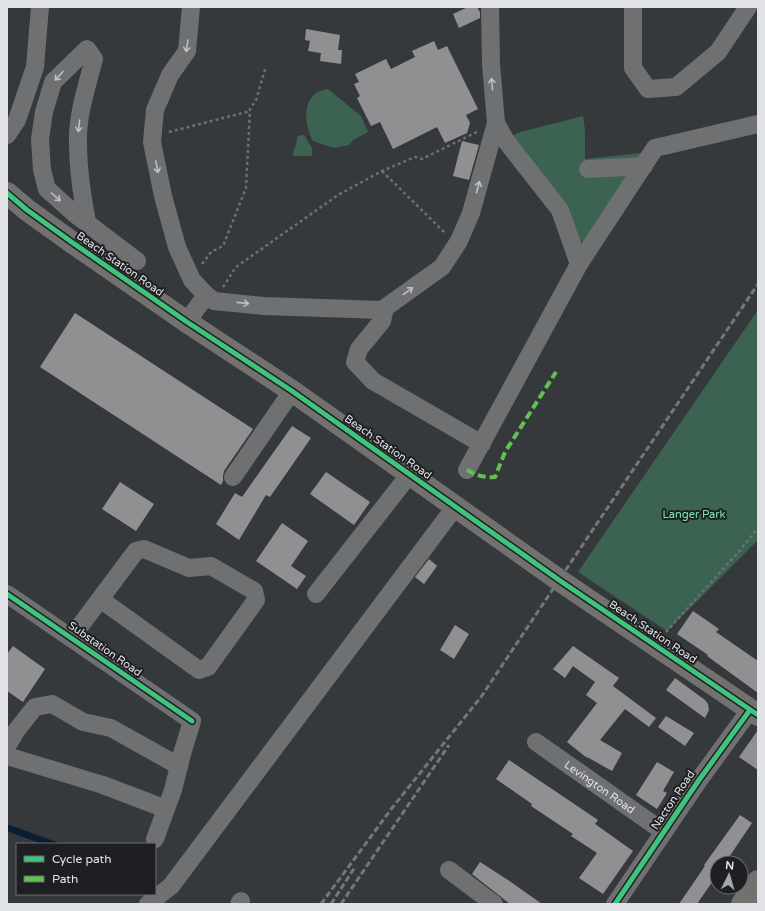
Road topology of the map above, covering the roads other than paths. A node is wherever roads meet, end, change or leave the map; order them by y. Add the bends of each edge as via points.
1 (40, 7) edge
2 (192, 7) edge
3 (490, 7) edge
4 (633, 7) edge
5 (748, 7) edge
6 (496, 123) junction
7 (758, 124) edge
8 (7, 136) edge
9 (644, 166) junction
10 (588, 168) dead end
11 (7, 193) edge
12 (87, 222) junction
13 (137, 261) dead end
14 (579, 264) junction
15 (210, 298) junction
16 (385, 308) junction
17 (187, 322) junction
18 (292, 391) junction
19 (482, 444) junction
20 (467, 470) dead end
21 (409, 474) junction
22 (233, 476) dead end
23 (455, 507) junction
24 (7, 594) edge
25 (316, 594) dead end
26 (100, 599) junction
27 (71, 638) junction
28 (754, 712) edge
29 (536, 742) dead end
30 (7, 746) edge
31 (7, 756) edge
32 (178, 766) junction
33 (166, 809) junction
34 (664, 832) junction
35 (155, 839) dead end
36 (449, 870) dead end
37 (758, 881) edge
38 (148, 904) edge
39 (494, 904) edge
40 (615, 904) edge
41 (742, 904) edge

1 - 8 street via 35,68 18,120
2 -> 15 street via 187,51 170,75 155,110 152,142 177,247 192,280
6 -> 3 street
4 - 5 street via 634,68 648,89 676,87 718,52
6 - 14 street via 506,141 560,210
16 -> 6 street via 442,267 456,246 471,213
7 - 9 street via 655,148
9 - 10 street
9 - 14 street
11 - 17 main road, Beach Station Road via 73,243
12 - 12 street via 47,189 42,170 40,139 44,112 53,82 87,49 94,59 81,108 78,142 80,180
12 - 13 street
14 - 19 street
15 -> 16 street via 264,306 382,310
15 - 17 street
16 - 19 street via 382,321 359,348 356,362 373,382
17 - 18 main road, Beach Station Road
18 - 21 main road, Beach Station Road
18 - 22 street
19 - 20 street
21 - 23 main road, Beach Station Road
21 - 25 street
23 - 28 main road, Beach Station Road via 654,646
23 - 38 street via 172,886
24 - 27 street, Substation Road
26 - 26 street via 136,551 144,549 189,568 211,566 254,591 256,600 208,667 200,670
26 - 27 street
27 - 32 street, Substation Road via 192,721
28 - 34 street, Nacton Road via 698,780
29 - 34 street, Levington Road
30 - 32 street via 35,707 52,704 83,722 111,728
31 - 33 street via 103,785
32 - 33 street
33 - 35 street
34 - 40 street, Nacton Road
36 - 39 street
37 - 41 main road

